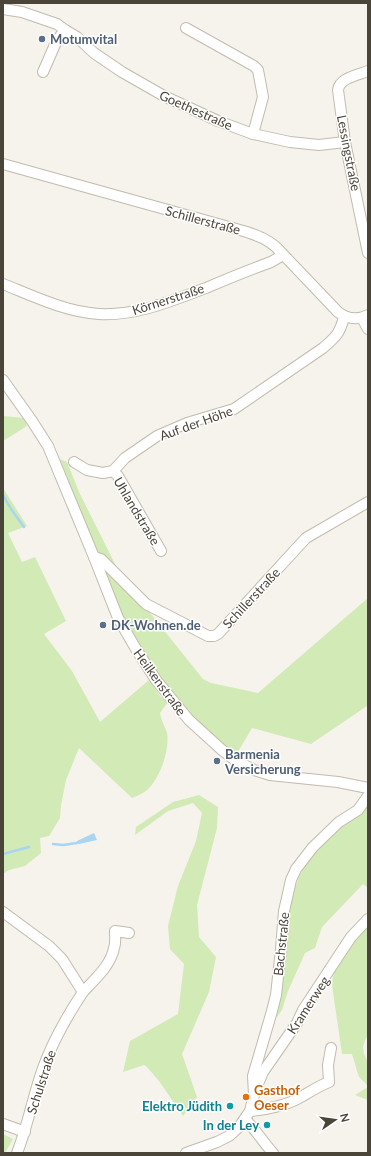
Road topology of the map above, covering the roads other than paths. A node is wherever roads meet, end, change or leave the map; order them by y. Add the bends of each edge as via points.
1 (3, 9) edge
2 (186, 28) dead end
3 (65, 30) junction
4 (368, 71) edge
5 (42, 72) dead end
6 (253, 134) junction
7 (345, 142) junction
8 (3, 164) edge
9 (368, 253) edge
10 (282, 254) junction
11 (3, 284) edge
12 (365, 316) edge
13 (344, 317) junction
14 (368, 329) edge
15 (3, 380) edge
16 (74, 462) dead end
17 (113, 471) junction
18 (368, 502) edge
19 (161, 551) dead end
20 (94, 557) junction
21 (368, 788) edge
22 (368, 796) edge
23 (3, 912) edge
24 (368, 919) edge
25 (129, 933) dead end
26 (83, 992) junction
27 (331, 1048) dead end
28 (254, 1095) junction
29 (247, 1115) junction
30 (3, 1124) edge
31 (25, 1132) junction
32 (17, 1153) edge
33 (186, 1153) edge
34 (273, 1153) edge

1 - 3 street, Goethestraße via 50,21
2 - 6 street via 258,70 263,97
3 - 5 street via 57,40
3 - 6 street, Goethestraße via 94,53 156,92
4 - 7 street, Lessingstraße via 342,82 339,87
6 - 7 street, Goethestraße via 319,145
7 - 9 street, Lessingstraße
8 - 10 street, Schillerstraße via 247,232 269,241
10 - 11 street, Körnerstraße via 271,262 169,302 122,313 99,314 76,310
10 - 13 street, Schillerstraße via 328,304
12 - 13 street
12 - 14 street
13 - 17 street, Auf der Höhe via 340,332 323,348 234,410 187,423 157,436 125,458
15 - 20 street, Heilkenstraße via 48,446
16 - 17 street via 87,470 103,473
17 - 19 street, Uhlandstraße
18 - 20 street, Schillerstraße via 306,538 214,636 201,633 146,604 100,559
20 - 21 street, Heilkenstraße via 118,618 144,661 189,720 222,750 254,770 270,775 338,782
22 - 28 street, Bachstraße via 358,810 339,822 312,847 291,880 284,911 276,995 253,1076
23 - 26 street via 49,946 62,959
24 - 28 street, Kramerweg via 351,937 303,1010 297,1023 263,1072
25 - 26 street, Schulstraße via 115,931 115,947 111,957
26 - 31 street, Schulstraße via 71,1010 43,1068
27 - 29 street via 329,1082 316,1086 300,1098
28 - 29 street, Bachstraße
29 - 33 street via 229,1136
29 - 34 street
30 - 31 street
31 - 32 street, Schulstraße

